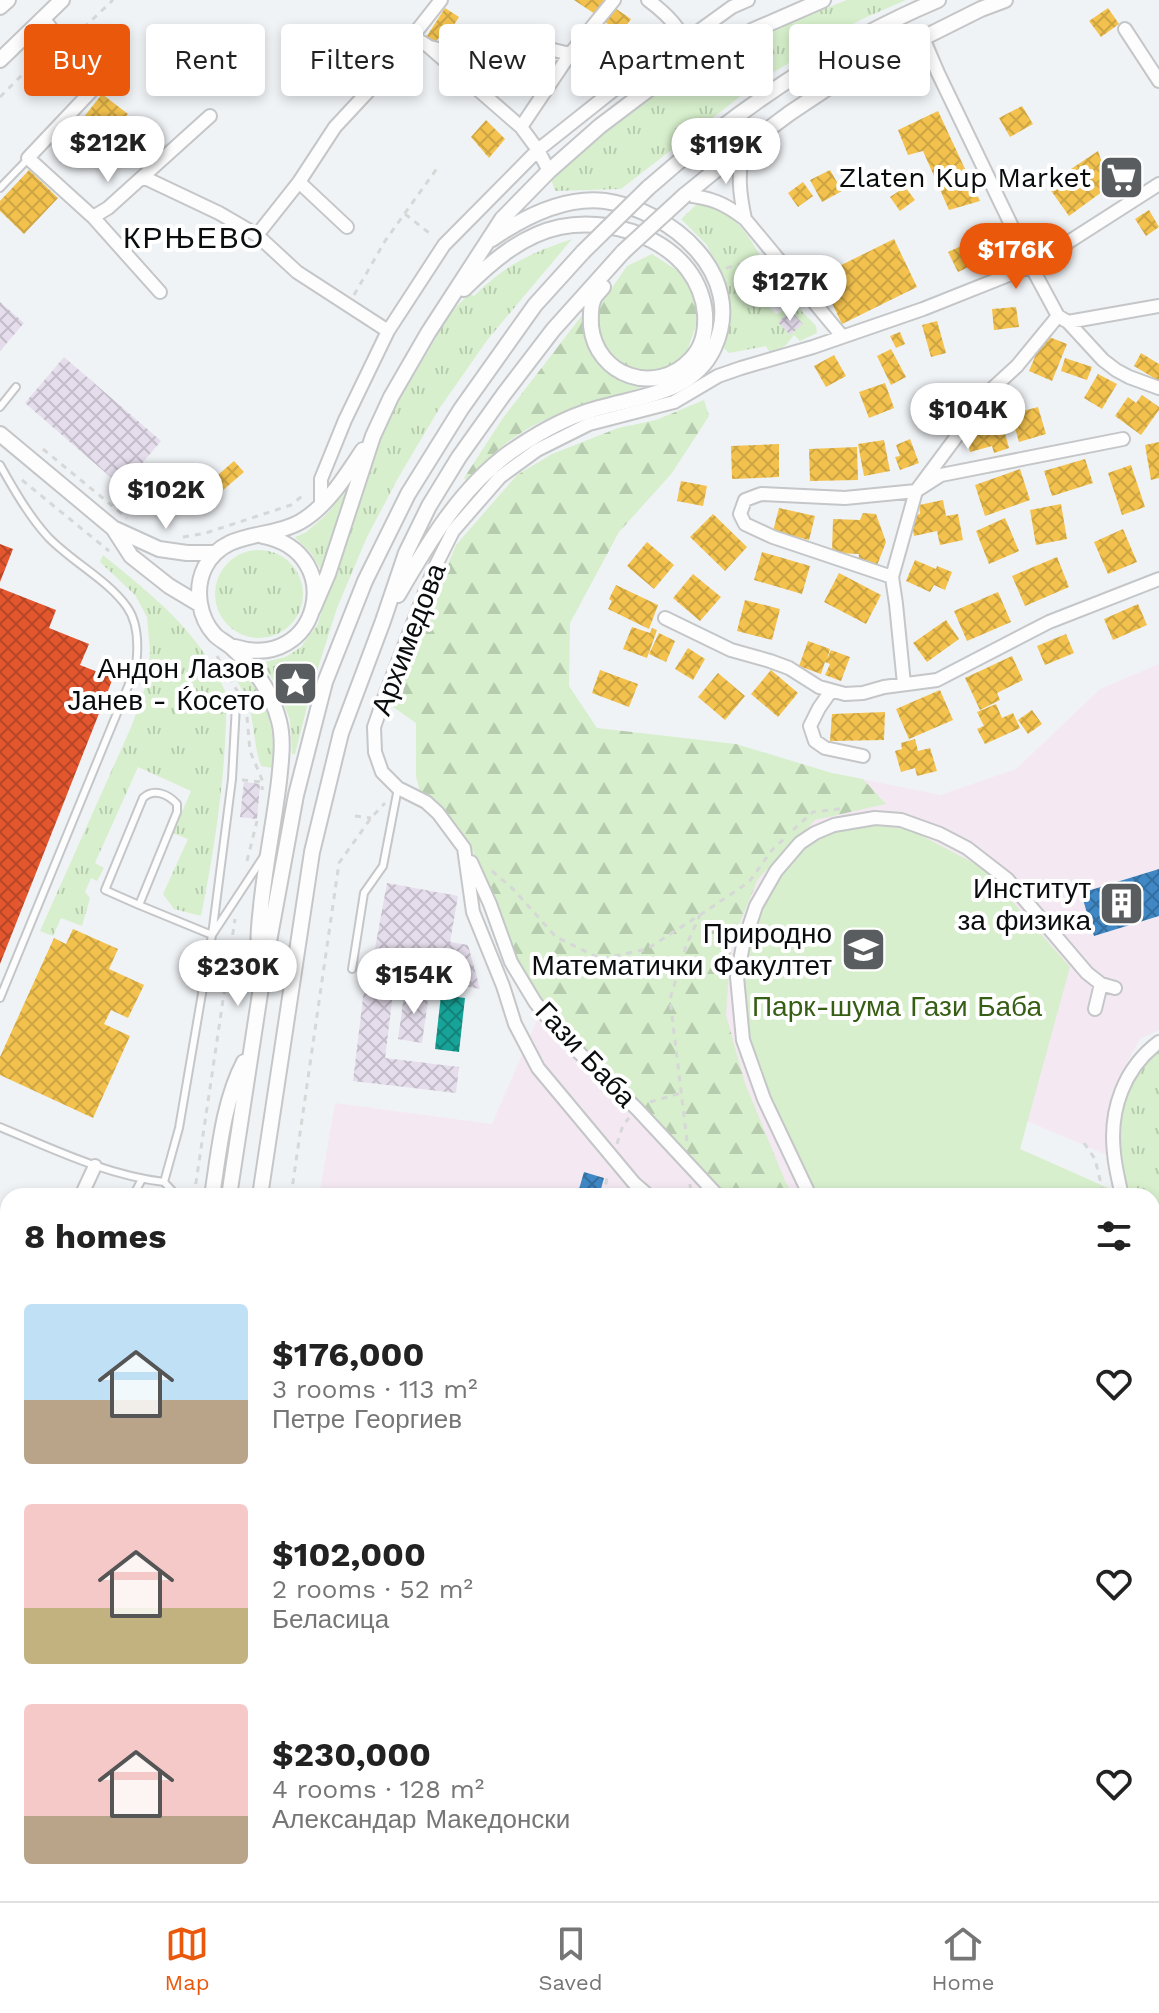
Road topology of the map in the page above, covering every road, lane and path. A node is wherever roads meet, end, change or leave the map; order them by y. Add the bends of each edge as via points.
1 (8, 0) edge
2 (62, 0) edge
3 (113, 0) edge
4 (441, 0) edge
5 (614, 0) edge
6 (648, 0) edge
7 (748, 0) edge
8 (823, 0) edge
9 (938, 0) edge
10 (1005, 0) edge
11 (0, 7) edge
12 (43, 18) junction
13 (48, 24) edge
14 (89, 24) edge
15 (674, 24) edge
16 (708, 24) edge
17 (768, 24) edge
18 (423, 25) edge
19 (1125, 29) dead end
20 (930, 34) edge
21 (423, 43) edge
22 (428, 46) junction
23 (570, 54) junction
24 (930, 54) edge
25 (0, 60) edge
26 (24, 73) edge
27 (1159, 81) edge
28 (87, 96) edge
29 (364, 96) edge
30 (606, 96) edge
31 (640, 96) edge
32 (816, 96) edge
33 (0, 97) edge
34 (210, 116) dead end
35 (521, 127) junction
36 (743, 148) junction
37 (538, 150) junction
38 (28, 158) junction
39 (438, 167) dead end
40 (549, 171) junction
41 (143, 177) junction
42 (299, 182) junction
43 (1159, 184) edge
44 (0, 188) edge
45 (685, 195) junction
46 (405, 214) junction
47 (93, 217) junction
48 (745, 219) junction
49 (347, 227) dead end
50 (257, 235) junction
51 (485, 244) junction
52 (444, 245) junction
53 (623, 252) junction
54 (767, 257) dead end
55 (1031, 266) junction
56 (720, 269) dead end
57 (160, 292) dead end
58 (348, 306) junction
59 (1159, 306) edge
60 (442, 312) junction
61 (1063, 319) junction
62 (388, 331) junction
63 (842, 336) junction
64 (16, 387) dead end
65 (1159, 388) edge
66 (0, 407) edge
67 (0, 434) edge
68 (373, 436) junction
69 (1123, 439) dead end
70 (0, 465) edge
71 (321, 479) junction
72 (916, 491) junction
73 (321, 505) junction
74 (113, 528) junction
75 (262, 535) junction
76 (180, 538) dead end
77 (215, 553) junction
78 (892, 577) junction
79 (1159, 579) edge
80 (199, 604) junction
81 (313, 609) junction
82 (665, 618) dead end
83 (383, 621) junction
84 (231, 646) junction
85 (904, 684) junction
86 (238, 691) dead end
87 (831, 691) junction
88 (239, 703) joint
89 (245, 711) dead end
90 (863, 756) dead end
91 (232, 779) junction
92 (263, 782) junction
93 (398, 788) junction
94 (261, 794) dead end
95 (856, 806) dead end
96 (259, 814) dead end
97 (355, 816) dead end
98 (464, 848) junction
99 (268, 849) junction
100 (485, 865) dead end
101 (246, 868) dead end
102 (239, 895) junction
103 (139, 905) junction
104 (700, 915) junction
105 (212, 935) junction
106 (352, 969) dead end
107 (263, 974) junction
108 (1101, 984) junction
109 (1115, 988) dead end
110 (0, 998) edge
111 (1095, 1009) dead end
112 (1159, 1042) edge
113 (251, 1047) junction
114 (681, 1093) junction
115 (637, 1109) junction
116 (0, 1127) edge
117 (1084, 1143) dead end
118 (612, 1158) junction
119 (95, 1166) junction
120 (689, 1166) junction
121 (142, 1179) junction
122 (164, 1182) junction
123 (85, 1188) edge
124 (137, 1188) edge
125 (170, 1188) edge
126 (195, 1188) edge
127 (213, 1188) edge
128 (230, 1188) edge
129 (261, 1188) edge
130 (292, 1188) edge
131 (605, 1188) edge
132 (640, 1188) edge
133 (710, 1188) edge
134 (806, 1188) edge
135 (1102, 1188) edge
136 (1121, 1188) edge

1 - 11 street
2 - 12 street
3 - 14 path
4 - 18 street
5 - 23 street
6 - 15 street
7 - 16 street
8 - 17 street
9 - 107 street, bridge via 819,61 680,160 535,305 461,409 408,494 365,581 325,682 296,795
10 - 20 street
12 - 13 street
12 - 25 street
19 - 27 street
21 - 22 street
22 - 23 street via 501,64 523,48
22 - 35 street
23 - 35 street
24 - 55 street
26 - 33 path
28 - 38 street
29 - 42 street via 335,127
30 - 37 street
31 - 40 street
32 - 36 street
34 - 41 street
35 - 37 street
36 - 45 street
36 - 48 street via 738,176
37 - 40 street
37 - 52 street
38 - 44 lane
38 - 47 street
39 - 46 path
40 - 51 street
41 - 47 street
41 - 50 street
42 - 49 street
42 - 50 street
43 - 55 street, Архимедова
45 - 48 street via 727,205
45 - 53 street, bridge
46 - 52 path
46 - 58 path
47 - 57 street
48 - 63 street
50 - 58 street via 297,272
51 - 60 street
51 - 83 street via 518,221 561,205 605,201 634,209 679,232 704,258 718,285 720,332 706,361 683,382 551,427 488,470 444,520
52 - 62 street
53 - 60 street via 593,300 597,350 625,374 639,378 681,368 699,348 705,324 702,299 677,258 656,241 629,230 577,225 528,239 493,262
53 - 83 street via 553,330 459,457 406,553
54 - 56 path
55 - 61 street
55 - 63 street, Архимедова
58 - 62 street
59 - 61 street
60 - 68 street
61 - 65 street via 1116,370
61 - 72 street via 992,389
62 - 71 street
63 - 93 street, Архимедова via 718,376 674,402 589,424 537,450 500,477 453,531 428,582 374,727 382,772
64 - 66 lane
67 - 74 street
68 - 73 street
68 - 81 street
69 - 72 street via 941,475
70 - 110 lane via 48,536 127,607 137,636 129,684
71 - 73 street
71 - 76 path via 291,505
72 - 78 street
72 - 78 street via 845,498 761,494 745,500 740,514 745,524 773,537
73 - 75 street via 300,522
74 - 77 street via 159,549
74 - 80 street via 131,556
75 - 77 street via 237,539
75 - 81 street via 289,545 309,566
77 - 80 street via 204,568
78 - 85 street
79 - 85 street via 1049,622 937,680
80 - 84 street via 216,636
81 - 84 street via 290,642 271,651
82 - 87 street via 731,650 789,668
83 - 129 street via 341,733 312,852
84 - 99 street via 267,692 281,730
85 - 87 street via 863,693
86 - 88 path
87 - 90 street via 810,726 815,741
88 - 91 lane
89 - 92 path via 250,751
91 - 92 path
91 - 105 lane
92 - 94 path
93 - 98 street, Архимедова via 426,802
93 - 106 lane via 383,866 364,893
95 - 104 path via 813,812 772,850 749,882
96 - 101 path
97 - 130 path via 371,818 339,863
98 - 115 street, Гази Баба via 511,962 535,1002
98 - 118 street, Архимедова via 473,912 515,1024 538,1068
99 - 102 lane
99 - 107 street via 258,933
100 - 104 path via 556,937 601,959 647,949
102 - 105 lane
102 - 126 path
103 - 103 lane via 177,812 172,798 154,792 143,798 105,890
103 - 105 lane
104 - 114 path via 670,999
105 - 122 lane via 179,1128
107 - 113 street
108 - 109 street
108 - 111 street
108 - 134 street via 1007,879 967,848 929,829 901,820 865,819 834,825 800,843 756,906 737,977 743,1040
112 - 136 street via 1133,1066 1116,1107 1114,1153
113 - 127 street via 231,1096
113 - 128 street
114 - 115 path
114 - 120 path
115 - 118 path via 623,1125
115 - 120 street, Гази Баба
116 - 119 lane
117 - 135 path via 1095,1159
118 - 131 path
118 - 132 street, Архимедова
119 - 121 lane
119 - 123 street
120 - 133 street, Гази Баба
121 - 122 lane
121 - 124 lane
122 - 125 lane

